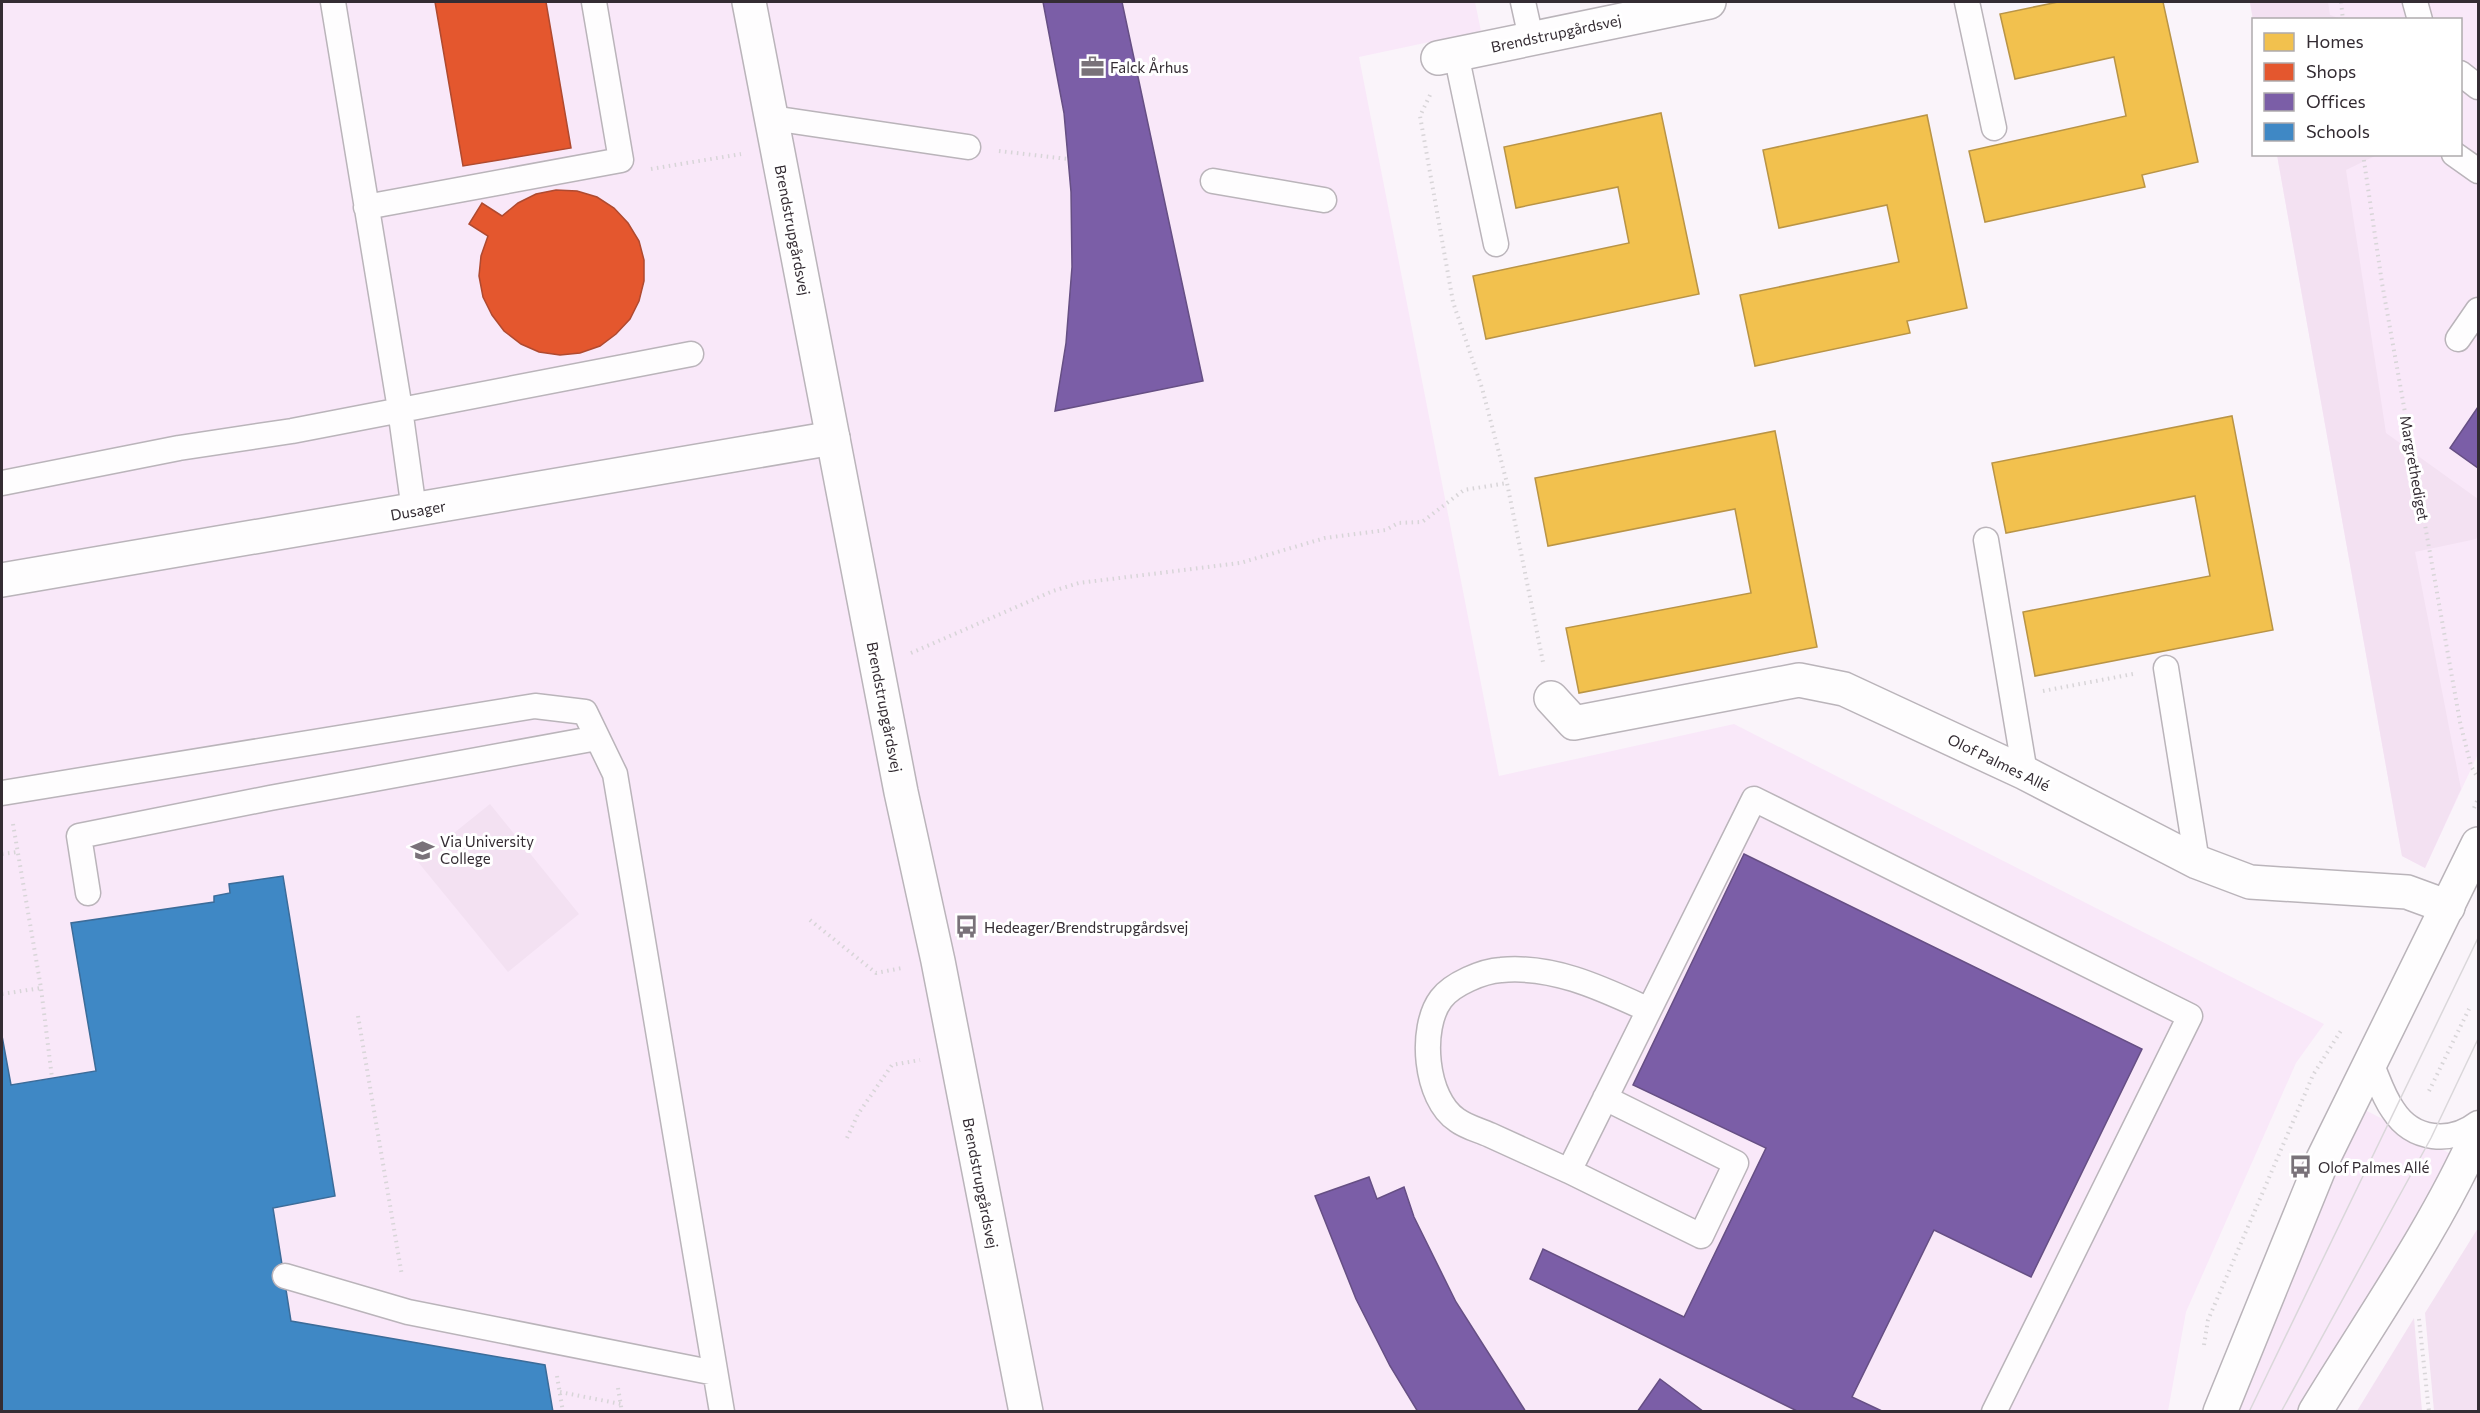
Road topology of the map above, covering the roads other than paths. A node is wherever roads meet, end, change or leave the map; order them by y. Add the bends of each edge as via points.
1 (333, 2) edge
2 (594, 2) edge
3 (749, 2) edge
4 (1523, 2) edge
5 (1710, 2) edge
6 (1967, 2) edge
7 (1531, 38) junction
8 (1447, 56) joint
9 (2462, 75) edge
10 (2478, 87) edge
11 (1994, 128) dead end
12 (775, 133) junction
13 (969, 147) road end
14 (2457, 156) edge
15 (2478, 171) edge
16 (1214, 182) dead end
17 (1324, 200) dead end
18 (366, 207) junction
19 (1496, 244) dead end
20 (2478, 310) edge
21 (2458, 339) dead end
22 (692, 354) dead end
23 (400, 409) junction
24 (834, 438) junction
25 (2, 483) edge
26 (414, 510) junction
27 (1986, 540) dead end
28 (2, 580) edge
29 (2166, 668) road end
30 (1551, 698) road end
31 (597, 738) junction
32 (2025, 773) junction
33 (4, 793) edge
34 (2478, 844) edge
35 (2197, 862) junction
36 (88, 892) dead end
37 (2448, 907) junction
38 (1649, 1010) junction
39 (2371, 1063) junction
40 (1605, 1098) junction
41 (2478, 1123) edge
42 (2478, 1133) edge
43 (1569, 1171) junction
44 (285, 1276) dead end
45 (715, 1373) junction
46 (722, 1412) edge
47 (1026, 1412) edge
48 (1994, 1412) edge
49 (2220, 1412) edge
50 (2315, 1412) edge

1 - 18 lane
2 - 18 lane via 621,160
3 - 12 street, Brendstrupgårdsvej
4 - 7 lane
5 - 7 street, Brendstrupgårdsvej
6 - 11 lane
7 - 8 street, Brendstrupgårdsvej
8 - 19 lane
9 - 10 lane
12 - 13 lane
12 - 24 street, Brendstrupgårdsvej
14 - 15 lane
16 - 17 lane
18 - 23 lane
20 - 21 lane
22 - 23 lane
23 - 25 lane
23 - 26 lane
24 - 26 street, Dusager
24 - 47 street, Brendstrupgårdsvej
26 - 28 street, Dusager
27 - 32 lane
29 - 35 lane
30 - 32 street, Olof Palmes Allé via 1574,723 1799,680 1844,689
31 - 33 lane via 585,712 535,706
31 - 36 lane via 79,836
31 - 45 lane via 615,774
32 - 35 street, Olof Palmes Allé
34 - 37 street
35 - 37 street, Olof Palmes Allé via 2250,882 2407,892
37 - 39 street
38 - 40 lane
38 - 43 lane via 1588,983 1534,970 1500,970 1469,978 1441,998 1430,1022 1428,1058 1436,1094 1456,1120
38 - 48 lane via 1754,799 2190,1016
39 - 41 lane via 2394,1113 2410,1128 2431,1138 2450,1137 2467,1132
39 - 49 street via 2323,1159
40 - 43 lane
40 - 43 lane via 1736,1163 1701,1236
42 - 50 street via 2424,1236
44 - 45 lane via 408,1312
45 - 46 lane

